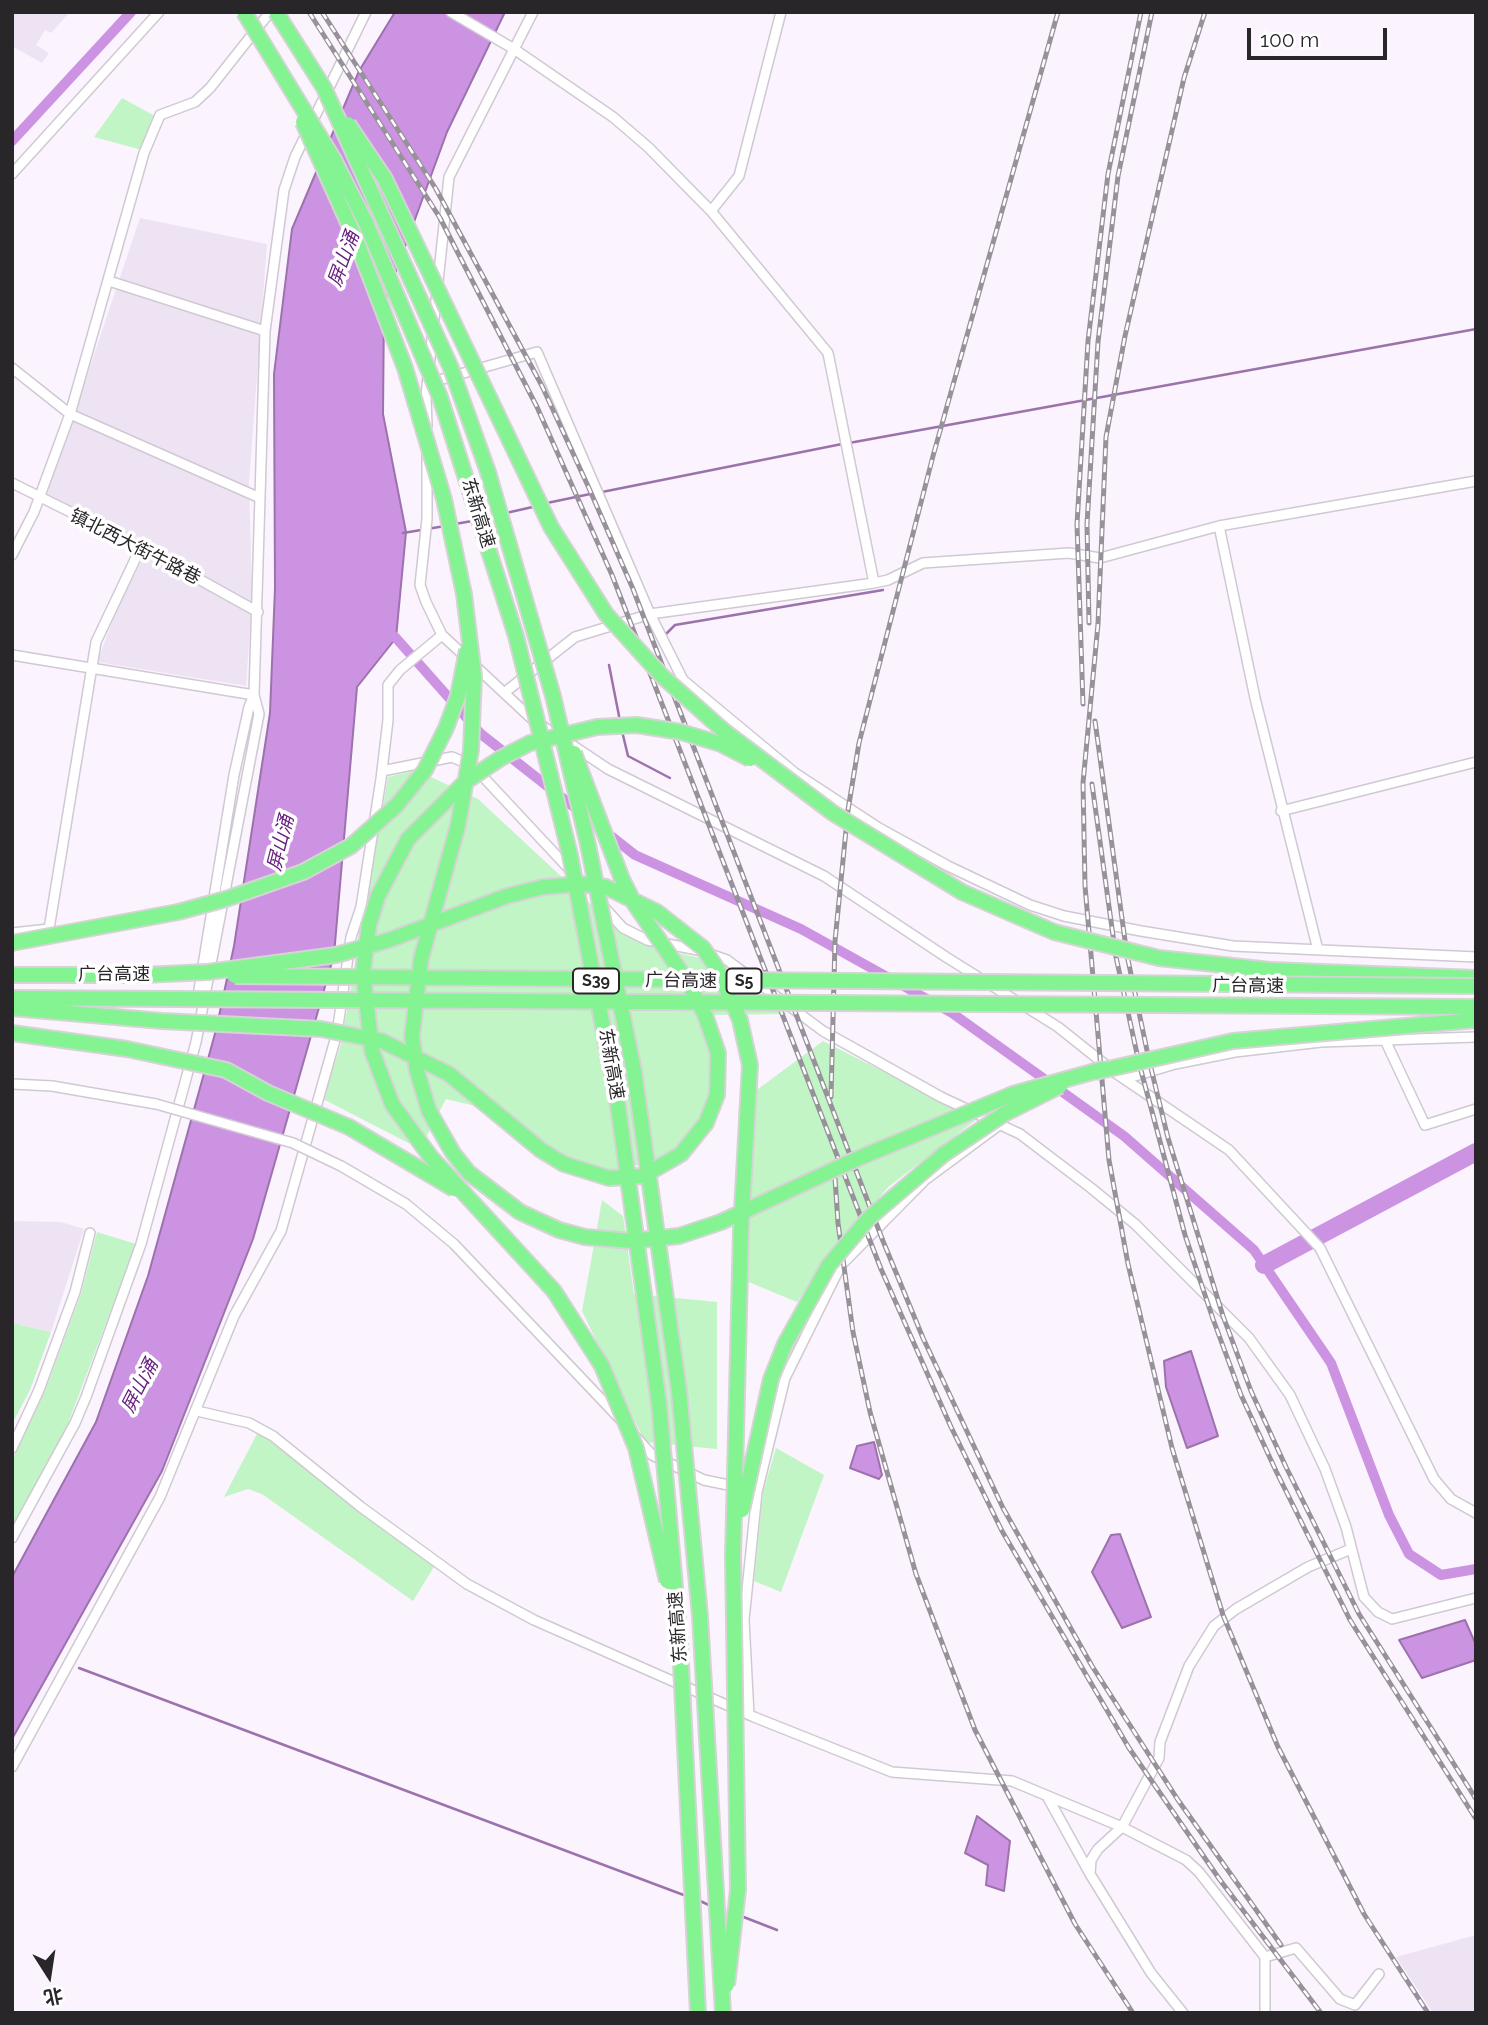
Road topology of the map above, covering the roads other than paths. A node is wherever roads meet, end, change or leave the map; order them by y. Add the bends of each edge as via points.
1 (159, 12) edge
2 (244, 12) edge
3 (270, 12) edge
4 (276, 12) edge
5 (366, 12) edge
6 (452, 12) edge
7 (533, 12) edge
8 (781, 12) edge
9 (514, 49) junction
10 (284, 75) junction
11 (324, 88) junction
12 (12, 174) edge
13 (711, 211) junction
14 (110, 281) junction
15 (265, 331) junction
16 (12, 368) edge
17 (428, 384) junction
18 (69, 414) junction
19 (1476, 481) edge
20 (12, 483) edge
21 (39, 498) junction
22 (260, 498) junction
23 (1219, 526) junction
24 (141, 547) junction
25 (12, 555) edge
26 (874, 583) junction
27 (258, 612) junction
28 (650, 614) junction
29 (468, 624) junction
30 (442, 635) junction
31 (12, 655) edge
32 (94, 668) junction
33 (504, 693) junction
34 (254, 695) junction
35 (553, 696) junction
36 (1476, 762) edge
37 (382, 771) junction
38 (786, 777) junction
39 (1281, 811) junction
40 (12, 933) edge
41 (12, 943) edge
42 (1318, 950) junction
43 (1476, 957) edge
44 (12, 975) edge
45 (142, 975) junction
46 (1476, 978) edge
47 (1476, 986) edge
48 (12, 998) edge
49 (1476, 1007) edge
50 (12, 1008) edge
51 (1476, 1020) edge
52 (12, 1033) edge
53 (1476, 1037) edge
54 (1385, 1040) junction
55 (1103, 1069) junction
56 (1125, 1079) junction
57 (12, 1084) edge
58 (1476, 1109) edge
59 (1000, 1125) junction
60 (477, 1207) junction
61 (90, 1233) dead end
62 (197, 1411) junction
63 (12, 1448) edge
64 (757, 1492) junction
65 (1476, 1513) edge
66 (12, 1538) edge
67 (1352, 1549) junction
68 (733, 1556) junction
69 (1476, 1598) edge
70 (680, 1644) junction
71 (749, 1715) junction
72 (12, 1767) edge
73 (1047, 1796) junction
74 (1122, 1827) junction
75 (1090, 1874) junction
76 (1265, 1957) junction
77 (1379, 1974) dead end
78 (698, 2013) edge
79 (723, 2013) edge
80 (1183, 2013) edge
81 (1265, 2013) edge

1 - 12 street
2 - 10 highway, 东新高速 / S39, bridge
3 - 14 street via 210,88 195,102 160,115 144,153
4 - 11 highway, 东新高速 / S39, bridge
5 - 15 street via 295,157 284,190
6 - 9 street
7 - 9 street
8 - 13 street via 739,176
9 - 13 street via 622,125
9 - 17 street via 449,177
10 - 29 highway, bridge via 356,240 405,368 444,499
10 - 70 highway, 东新高速 / S39, bridge via 366,223 440,397 516,636 548,762 606,1032 639,1244 659,1404
11 - 35 highway, 东新高速 / S39, bridge via 451,368 488,472
11 - 38 highway, bridge via 385,179 551,527 606,614 662,676
13 - 26 street via 828,353
14 - 15 street
14 - 18 street
15 - 22 street
16 - 18 street
17 - 28 street via 537,352
17 - 30 street via 427,519 420,584
18 - 21 street
18 - 22 street
19 - 23 street
20 - 21 street, 镇北西大街牛路巷
21 - 24 street, 镇北西大街牛路巷
21 - 25 street
22 - 27 street
23 - 26 street via 1100,558 1069,554 923,563
23 - 39 street
24 - 27 street, 镇北西大街牛路巷
24 - 32 street via 96,642
26 - 28 street
27 - 34 street
28 - 33 street via 575,637
28 - 42 street via 677,674 691,690 795,773 879,828 973,879 1064,916 1233,946
29 - 41 highway, bridge via 458,696 437,747 405,797 351,846 303,872 226,899
29 - 55 highway, bridge via 475,695 469,771 421,959 412,1037 422,1092 440,1132 469,1173 498,1198 538,1221 584,1237 631,1241 679,1236 721,1222 1013,1094
30 - 33 street
30 - 37 street via 391,679
31 - 32 street
32 - 34 street
32 - 40 street via 49,929
33 - 56 street via 532,719 608,769 824,876 1058,1027
34 - 66 street via 234,775 197,1001 196,1042 141,1244 75,1423
35 - 50 highway, bridge via 622,879 687,981 718,1053 717,1095 706,1123 681,1154 666,1164 643,1176 609,1178 564,1164 449,1074 401,1049 353,1033
35 - 79 highway, 东新高速 / S39, bridge via 614,965 664,1271 695,1552
36 - 39 street
37 - 59 street via 452,757 473,766 623,928 647,940 727,960 823,1031
37 - 62 street via 337,1033 281,1231 234,1316
38 - 46 highway, bridge via 833,813 962,892 1054,932 1159,958 1228,966
38 - 60 highway, bridge via 721,744 681,732 637,725 597,727 530,744 501,758 465,782 408,839 378,895 369,925 363,972 368,1030 381,1080 408,1130
39 - 42 street
42 - 43 street
44 - 45 highway, 广台高速 / S5, bridge
45 - 47 highway, 广台高速 / S5, bridge
45 - 68 highway, bridge via 208,972 336,955 506,896 571,884 606,887 633,899 703,948 740,1020 750,1065
48 - 49 highway, 广台高速 / S5, bridge
51 - 55 highway, bridge via 1263,1037
52 - 60 highway, bridge via 127,1049 226,1070 349,1127 420,1167
53 - 54 street
54 - 56 street via 1235,1052
54 - 58 street via 1425,1125
55 - 68 highway, bridge via 1031,1100 969,1135 877,1211 829,1265 771,1379
56 - 65 street via 1229,1150 1308,1233 1320,1248 1434,1479 1451,1499
57 - 64 street, bridge via 52,1086 156,1104 293,1143 341,1166 406,1204 454,1244 652,1455 704,1480
59 - 64 street via 925,1180 841,1265 785,1378
59 - 67 street via 1020,1134 1135,1224 1249,1338 1290,1395 1325,1469
60 - 70 highway, bridge via 526,1256 566,1307 616,1394 651,1503
61 - 63 street via 75,1292
62 - 71 street via 249,1423 273,1436 361,1507 497,1602
62 - 72 street via 159,1497
64 - 71 street via 744,1620
67 - 69 street via 1364,1597 1392,1619
67 - 74 street via 1308,1567 1214,1626 1189,1666 1160,1742 1159,1758
68 - 79 highway, bridge via 738,1890
70 - 78 highway, 东新高速 / S39, bridge
71 - 73 street via 892,1772 1012,1781
73 - 74 street
73 - 75 street
74 - 75 street via 1098,1849
74 - 76 street via 1186,1860
75 - 80 street via 1152,1973
76 - 77 street via 1296,1948 1340,1999 1355,2005
76 - 81 street

